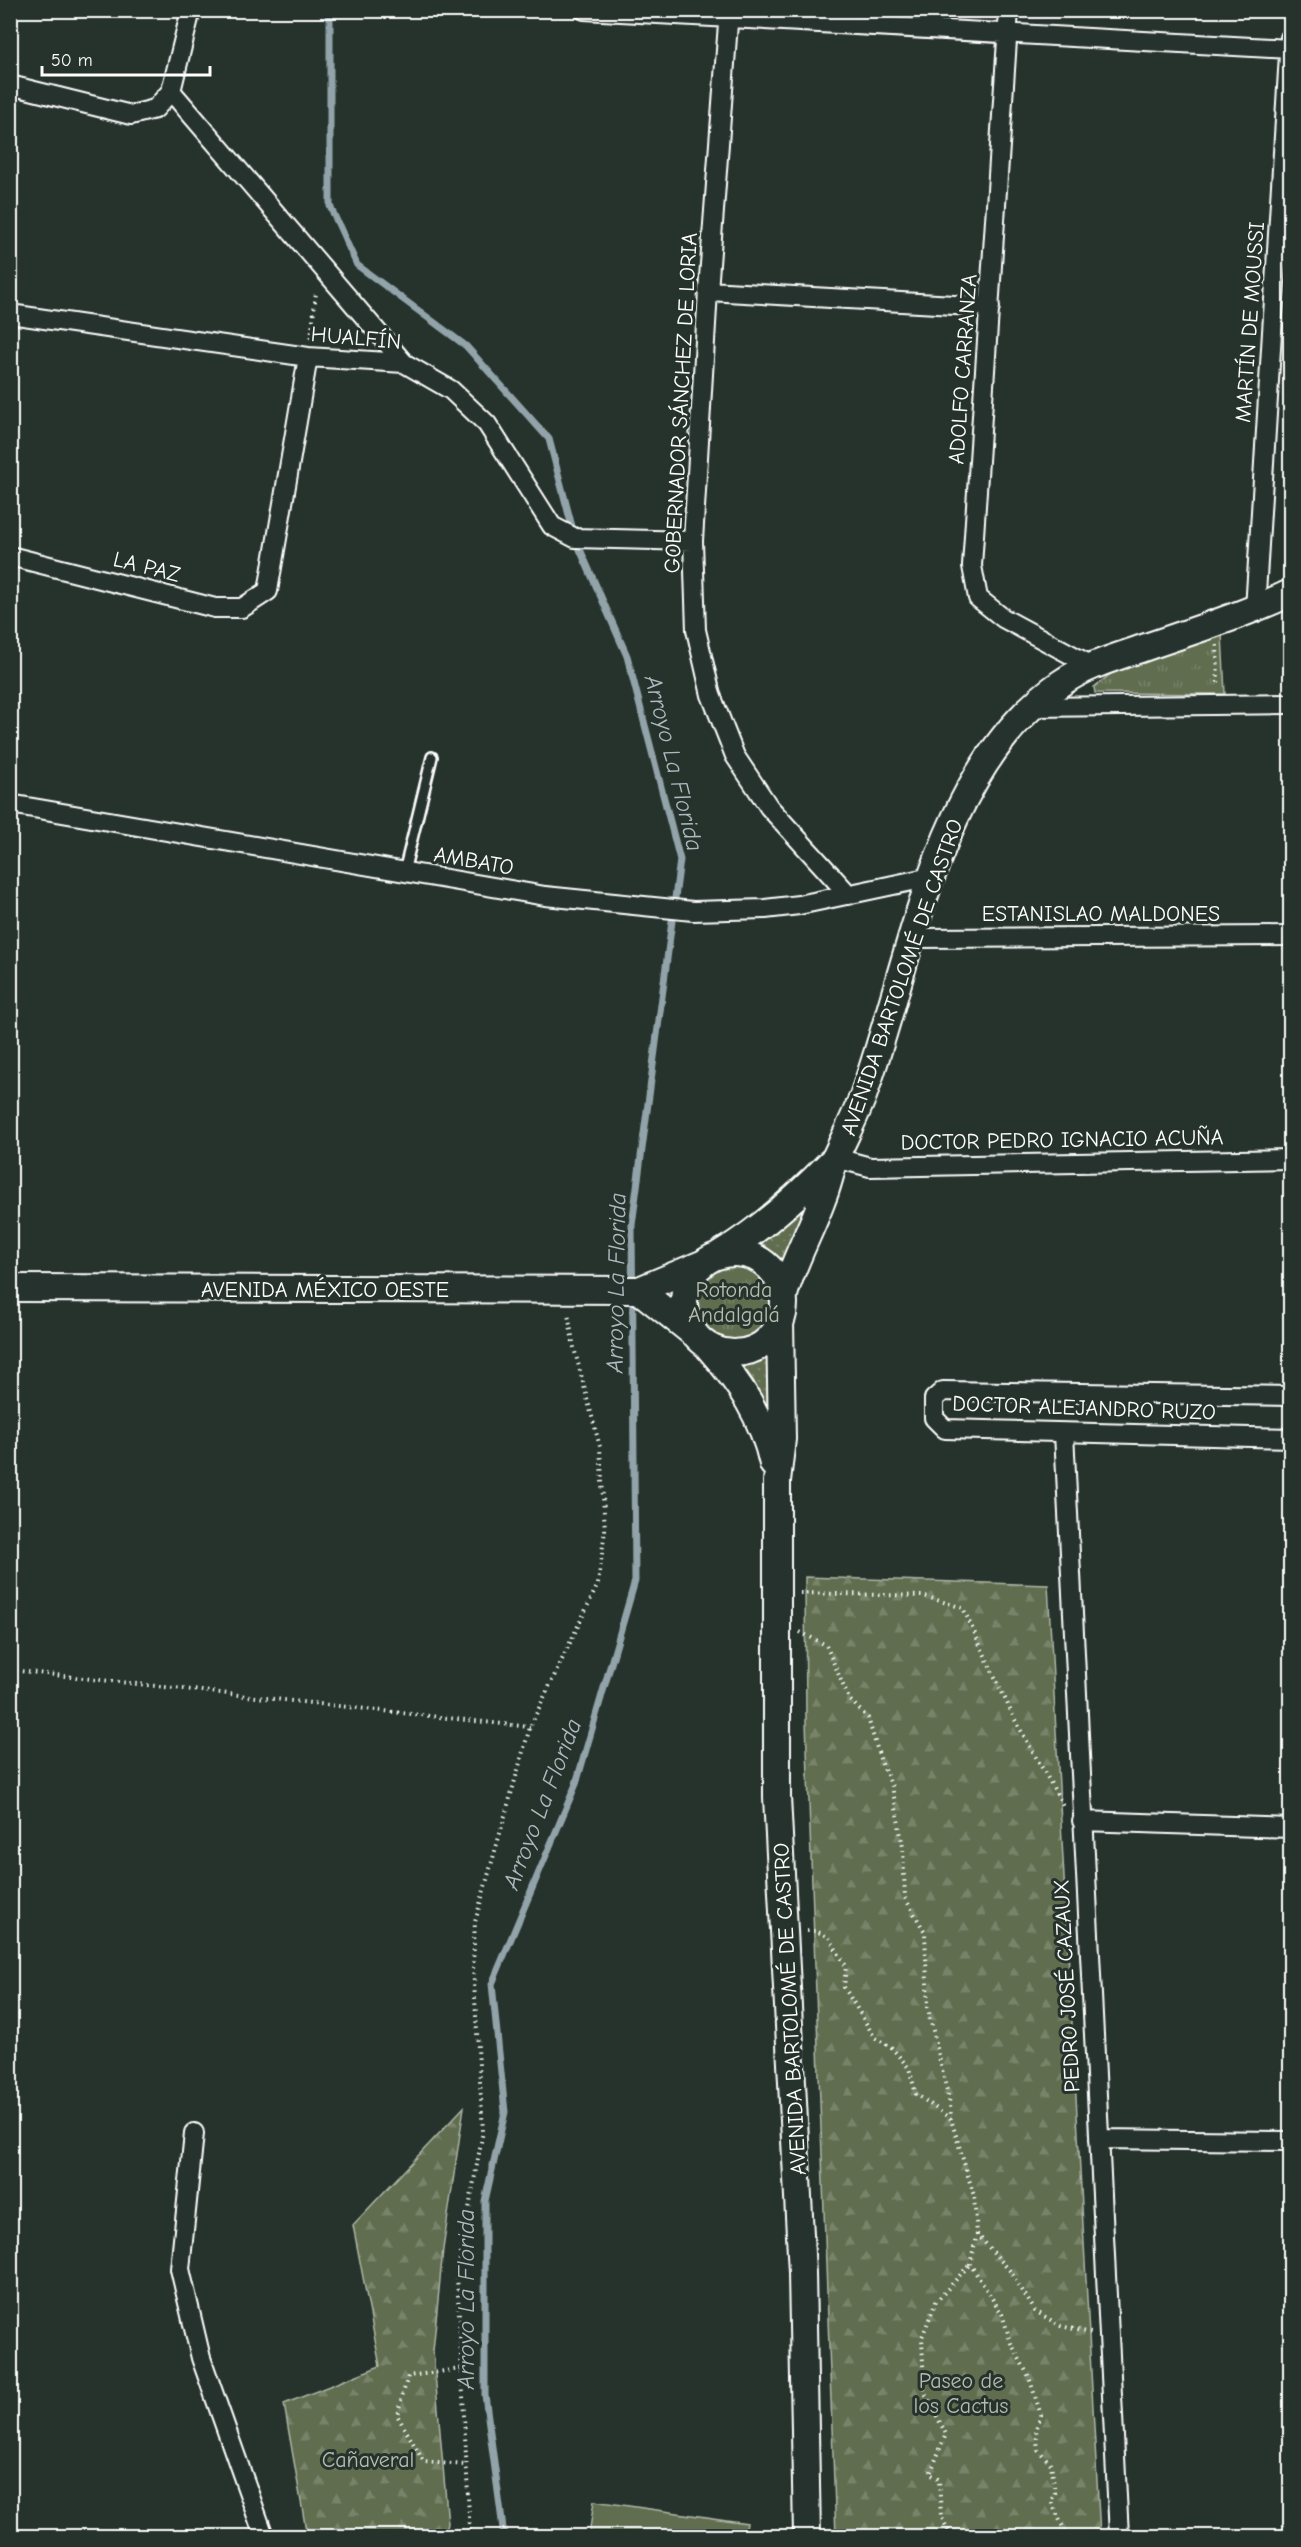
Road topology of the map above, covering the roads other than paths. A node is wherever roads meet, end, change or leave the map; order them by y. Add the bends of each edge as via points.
1 (191, 10) edge
2 (584, 10) edge
3 (1009, 10) edge
4 (652, 13) edge
5 (729, 15) edge
6 (1007, 34) junction
7 (1290, 37) edge
8 (1290, 49) edge
9 (10, 85) edge
10 (171, 91) junction
11 (708, 291) junction
12 (990, 307) junction
13 (10, 314) edge
14 (308, 357) junction
15 (404, 363) junction
16 (693, 541) junction
17 (10, 556) edge
18 (1290, 593) edge
19 (1255, 610) junction
20 (1092, 666) junction
21 (1290, 704) edge
22 (1032, 707) junction
23 (432, 757) dead end
24 (10, 804) edge
25 (404, 872) junction
26 (932, 877) junction
27 (849, 895) junction
28 (1290, 936) edge
29 (913, 938) junction
30 (836, 1158) junction
31 (1290, 1159) edge
32 (712, 1258) junction
33 (10, 1288) edge
34 (639, 1290) junction
35 (784, 1295) junction
36 (780, 1321) junction
37 (703, 1342) junction
38 (1290, 1396) edge
39 (1064, 1433) junction
40 (1290, 1438) edge
41 (777, 1481) junction
42 (1082, 1821) junction
43 (1290, 1828) edge
44 (194, 2133) dead end
45 (1099, 2139) junction
46 (1290, 2141) edge
47 (264, 2536) edge
48 (807, 2536) edge
49 (1119, 2536) edge

1 - 10 street
2 - 4 street
3 - 6 street, ADOLFO CARRANZA
4 - 5 street
5 - 6 street
5 - 11 street, GOBERNADOR SÁNCHEZ DE LORIA
6 - 8 street
6 - 12 street, ADOLFO CARRANZA
7 - 8 street, MARTÍN DE MOUSSI
8 - 19 street, MARTÍN DE MOUSSI
9 - 10 street via 131,115 155,109
10 - 15 street
11 - 12 street
11 - 16 street, GOBERNADOR SÁNCHEZ DE LORIA
12 - 20 street, ADOLFO CARRANZA via 972,566 978,598 1003,618
13 - 14 street, HUALFÍN
14 - 15 street, HUALFÍN
14 - 17 street, LA PAZ via 268,591 242,608 215,608
15 - 16 street, HUALFÍN via 451,390 487,424 552,526 576,538
16 - 27 street, GOBERNADOR SÁNCHEZ DE LORIA via 699,650 711,695 735,756 769,807
18 - 19 main road, AVENIDA BARTOLOMÉ DE CASTRO
19 - 20 main road, AVENIDA BARTOLOMÉ DE CASTRO
20 - 22 main road, AVENIDA BARTOLOMÉ DE CASTRO via 1061,683
21 - 22 street
22 - 26 main road, AVENIDA BARTOLOMÉ DE CASTRO via 995,745 975,776
23 - 25 lane
24 - 25 street, AMBATO
25 - 27 street, AMBATO via 545,896 693,911 765,909
26 - 27 street, AMBATO
26 - 29 main road, AVENIDA BARTOLOMÉ DE CASTRO
28 - 29 street, ESTANISLAO MALDONES
29 - 30 main road, AVENIDA BARTOLOMÉ DE CASTRO via 866,1088
30 - 31 street, DOCTOR PEDRO IGNACIO ACUÑA via 870,1167
30 - 32 main road, AVENIDA BARTOLOMÉ DE CASTRO via 779,1211
30 - 35 main road, AVENIDA BARTOLOMÉ DE CASTRO
32 - 34 main road, AVENIDA MÉXICO OESTE
32 - 35 main road via 744,1253 760,1259 778,1277
32 - 37 main road via 690,1280 684,1299 687,1317
33 - 34 main road, AVENIDA MÉXICO OESTE
34 - 37 main road
35 - 36 main road
36 - 37 main road via 766,1341 752,1350 734,1354
36 - 41 main road, AVENIDA BARTOLOMÉ DE CASTRO via 782,1439
37 - 41 main road, AVENIDA BARTOLOMÉ DE CASTRO via 729,1370 751,1404 770,1449
38 - 39 street, DOCTOR ALEJANDRO RUZO via 943,1391 934,1399 934,1418 945,1429
39 - 40 street, DOCTOR ALEJANDRO RUZO
39 - 42 street, PEDRO JOSÉ CAZAUX
41 - 48 main road, AVENIDA BARTOLOMÉ DE CASTRO via 777,1797 802,2273
42 - 43 street
42 - 45 street, PEDRO JOSÉ CAZAUX
44 - 47 street via 180,2269 201,2358
45 - 46 street
45 - 49 street, PEDRO JOSÉ CAZAUX

